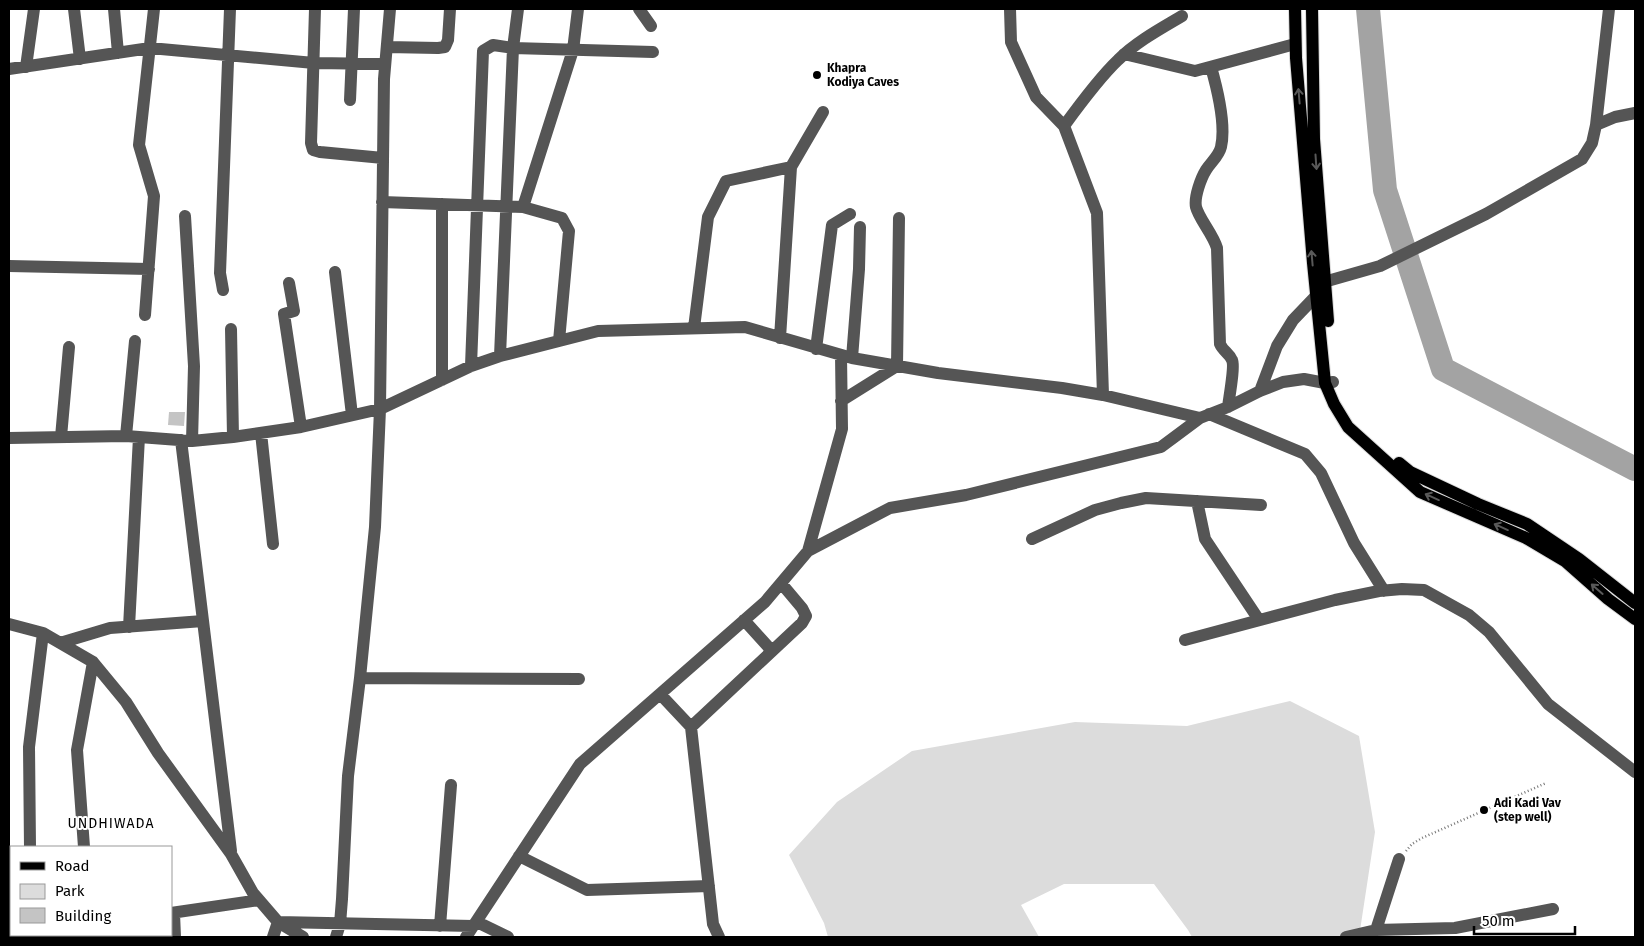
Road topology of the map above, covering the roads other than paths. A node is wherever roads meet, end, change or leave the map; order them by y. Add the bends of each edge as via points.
1 (34, 9) edge
2 (74, 9) edge
3 (114, 9) edge
4 (154, 9) edge
5 (230, 9) edge
6 (315, 9) edge
7 (354, 9) edge
8 (390, 9) edge
9 (450, 9) edge
10 (518, 9) edge
11 (578, 9) edge
12 (639, 9) edge
13 (1010, 9) edge
14 (1294, 9) edge
15 (1312, 9) edge
16 (1609, 9) edge
17 (1182, 16) dead end
18 (652, 26) dead end
19 (1295, 44) junction
20 (387, 47) junction
21 (150, 48) junction
22 (513, 48) junction
23 (573, 50) junction
24 (652, 52) dead end
25 (118, 53) junction
26 (1124, 54) junction
27 (227, 55) junction
28 (80, 58) junction
29 (314, 63) junction
30 (352, 64) junction
31 (385, 64) junction
32 (26, 67) junction
33 (1211, 67) junction
34 (9, 69) edge
35 (350, 100) dead end
36 (823, 112) dead end
37 (1635, 113) edge
38 (1596, 125) junction
39 (1064, 126) junction
40 (383, 158) junction
41 (791, 167) junction
42 (382, 202) junction
43 (442, 204) junction
44 (478, 205) junction
45 (506, 206) junction
46 (523, 206) junction
47 (850, 214) dead end
48 (185, 216) dead end
49 (899, 218) dead end
50 (860, 227) dead end
51 (9, 266) edge
52 (149, 269) junction
53 (335, 272) dead end
54 (1324, 282) junction
55 (289, 283) dead end
56 (223, 290) dead end
57 (1316, 296) junction
58 (145, 315) dead end
59 (694, 328) junction
60 (231, 329) dead end
61 (780, 338) junction
62 (135, 341) dead end
63 (559, 341) junction
64 (69, 347) dead end
65 (816, 349) junction
66 (500, 356) junction
67 (846, 357) junction
68 (471, 366) junction
69 (897, 366) junction
70 (442, 380) junction
71 (1329, 383) junction
72 (1260, 391) junction
73 (1103, 395) junction
74 (841, 401) junction
75 (1228, 407) junction
76 (380, 409) junction
77 (352, 415) junction
78 (1205, 416) junction
79 (301, 427) junction
80 (261, 433) junction
81 (133, 436) junction
82 (61, 437) junction
83 (233, 437) junction
84 (9, 438) edge
85 (187, 440) junction
86 (1197, 501) junction
87 (1261, 505) dead end
88 (1477, 510) junction
89 (1032, 539) dead end
90 (273, 544) dead end
91 (808, 551) junction
92 (781, 583) junction
93 (1384, 591) junction
94 (1635, 603) edge
95 (1635, 619) edge
96 (744, 620) junction
97 (1259, 620) junction
98 (203, 621) junction
99 (9, 624) edge
100 (129, 627) junction
101 (42, 633) junction
102 (1185, 640) dead end
103 (60, 643) junction
104 (772, 651) junction
105 (93, 662) junction
106 (360, 678) junction
107 (579, 679) dead end
108 (660, 694) junction
109 (691, 727) junction
110 (1635, 772) edge
111 (451, 785) dead end
112 (30, 846) edge
113 (84, 846) edge
114 (231, 854) junction
115 (520, 856) junction
116 (1399, 859) road end
117 (709, 886) junction
118 (259, 900) junction
119 (1553, 909) dead end
120 (172, 913) edge
121 (278, 922) junction
122 (340, 924) junction
123 (440, 926) junction
124 (472, 928) edge
125 (1455, 928) junction
126 (1377, 933) edge
127 (175, 937) edge
128 (273, 937) edge
129 (303, 937) edge
130 (336, 937) edge
131 (508, 937) edge
132 (719, 937) edge
133 (1346, 937) edge
134 (1465, 937) edge

1 - 32 street
2 - 28 street
3 - 25 street
4 - 21 street
5 - 27 street
6 - 29 street
7 - 30 street
8 - 20 street
9 - 20 street via 445,47
10 - 22 street
11 - 23 street
12 - 18 street
13 - 39 street via 1012,42 1036,97
14 - 19 main road
15 -> 54 main road via 1314,140
16 - 38 street
17 - 26 street
19 - 33 street
57 -> 19 main road
20 - 31 street
21 - 25 street
21 - 27 street
21 - 52 street via 139,145 154,196
22 - 23 street
22 - 44 street via 493,45 484,51
22 - 45 street
23 - 24 street
23 - 46 street
25 - 28 street
26 - 33 street via 1189,70
26 - 39 street
27 - 29 street
27 - 56 street via 220,273
28 - 32 street
29 - 30 street
29 - 40 street via 313,150
30 - 31 street
30 - 35 street
31 - 40 street
32 - 34 street
33 - 75 street via 1219,94 1221,148 1205,170 1196,207 1217,248 1220,344 1233,364
36 - 41 street
37 - 38 street
38 - 54 street via 1592,144 1576,164 1486,214 1380,266
39 - 73 street via 1097,213
40 - 42 street
41 - 59 street via 726,181 708,218
41 - 61 street
42 - 43 street
42 - 76 street
43 - 44 street
43 - 70 street
44 - 45 street
44 - 68 street
45 - 46 street
45 - 66 street
46 - 63 street via 562,218 569,231
47 - 65 street via 832,225
48 - 85 street via 194,366
49 - 69 street
50 - 67 street via 859,269
51 - 52 street
52 - 58 street
53 - 77 street
54 - 71 main road
55 - 79 street via 294,311 284,314
57 - 71 main road
57 - 72 street via 1293,320 1277,346
59 - 61 street via 745,327
59 - 63 street via 598,331
60 - 83 street
61 - 65 street
62 - 81 street
63 - 66 street
64 - 82 street
65 - 67 street
66 - 68 street
67 - 69 street
67 - 74 street
68 - 70 street
69 - 73 street
69 - 74 street
70 - 76 street
71 - 72 street via 1304,379 1283,382
71 - 88 main road via 1348,413 1377,446 1410,472
72 - 75 street
73 - 78 street
74 - 91 street via 842,429
75 - 78 street
76 - 77 street
76 - 106 street via 375,527
77 - 79 street
78 - 91 street via 1161,447 966,495 890,508
78 - 93 street via 1305,454 1321,473 1354,543
79 - 80 street
80 - 83 street
80 - 90 street
81 - 82 street
81 - 85 street
81 - 100 street
82 - 84 street
83 - 85 street
85 - 98 street
86 - 87 street
86 - 89 street via 1146,498 1121,503 1095,510
86 - 97 street via 1205,538
88 - 94 main road via 1527,524
95 -> 88 main road via 1565,561
91 - 92 street
92 - 96 street via 766,602
92 - 104 street via 806,616
93 - 97 street
93 - 110 street via 1424,590 1468,615 1489,632 1548,704
96 - 104 street
96 - 108 street
97 - 102 street
98 - 100 street
98 - 114 street
99 - 101 street
100 - 103 street via 110,628
101 - 103 street
101 - 112 street via 29,747
103 - 105 street
104 - 109 street
105 - 113 street via 77,750
105 - 114 street via 126,702 158,753
106 - 107 street
106 - 122 street via 348,776
108 - 109 street
108 - 115 street via 580,764
109 - 117 street
111 - 123 street
114 - 118 street
115 - 117 street via 588,890
115 - 124 street
116 - 126 street
117 - 132 street via 712,924
118 - 120 street
118 - 121 street
119 - 125 street
120 - 127 street
121 - 122 street
121 - 128 street
121 - 129 street
122 - 123 street
122 - 130 street
123 - 124 street
124 - 131 street
125 - 126 street
125 - 134 street
126 - 133 street

